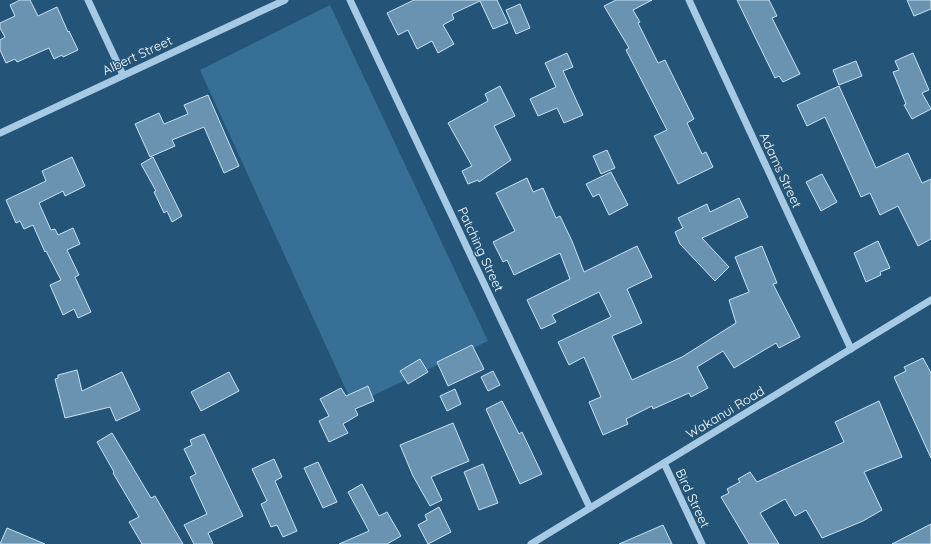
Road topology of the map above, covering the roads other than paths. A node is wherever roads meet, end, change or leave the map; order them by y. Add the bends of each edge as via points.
1 (88, 0) edge
2 (285, 0) edge
3 (350, 0) edge
4 (689, 0) edge
5 (123, 76) junction
6 (0, 133) edge
7 (931, 300) edge
8 (851, 349) junction
9 (664, 463) junction
10 (590, 508) junction
11 (531, 544) edge
12 (702, 544) edge

1 - 5 street
2 - 5 street, Albert Street
3 - 10 street, Patching Street
4 - 8 street, Adams Street
5 - 6 street, Albert Street
7 - 8 street, Wakanui Road
8 - 9 street, Wakanui Road
9 - 10 street, Wakanui Road
9 - 12 street, Bird Street
10 - 11 street, Wakanui Road

